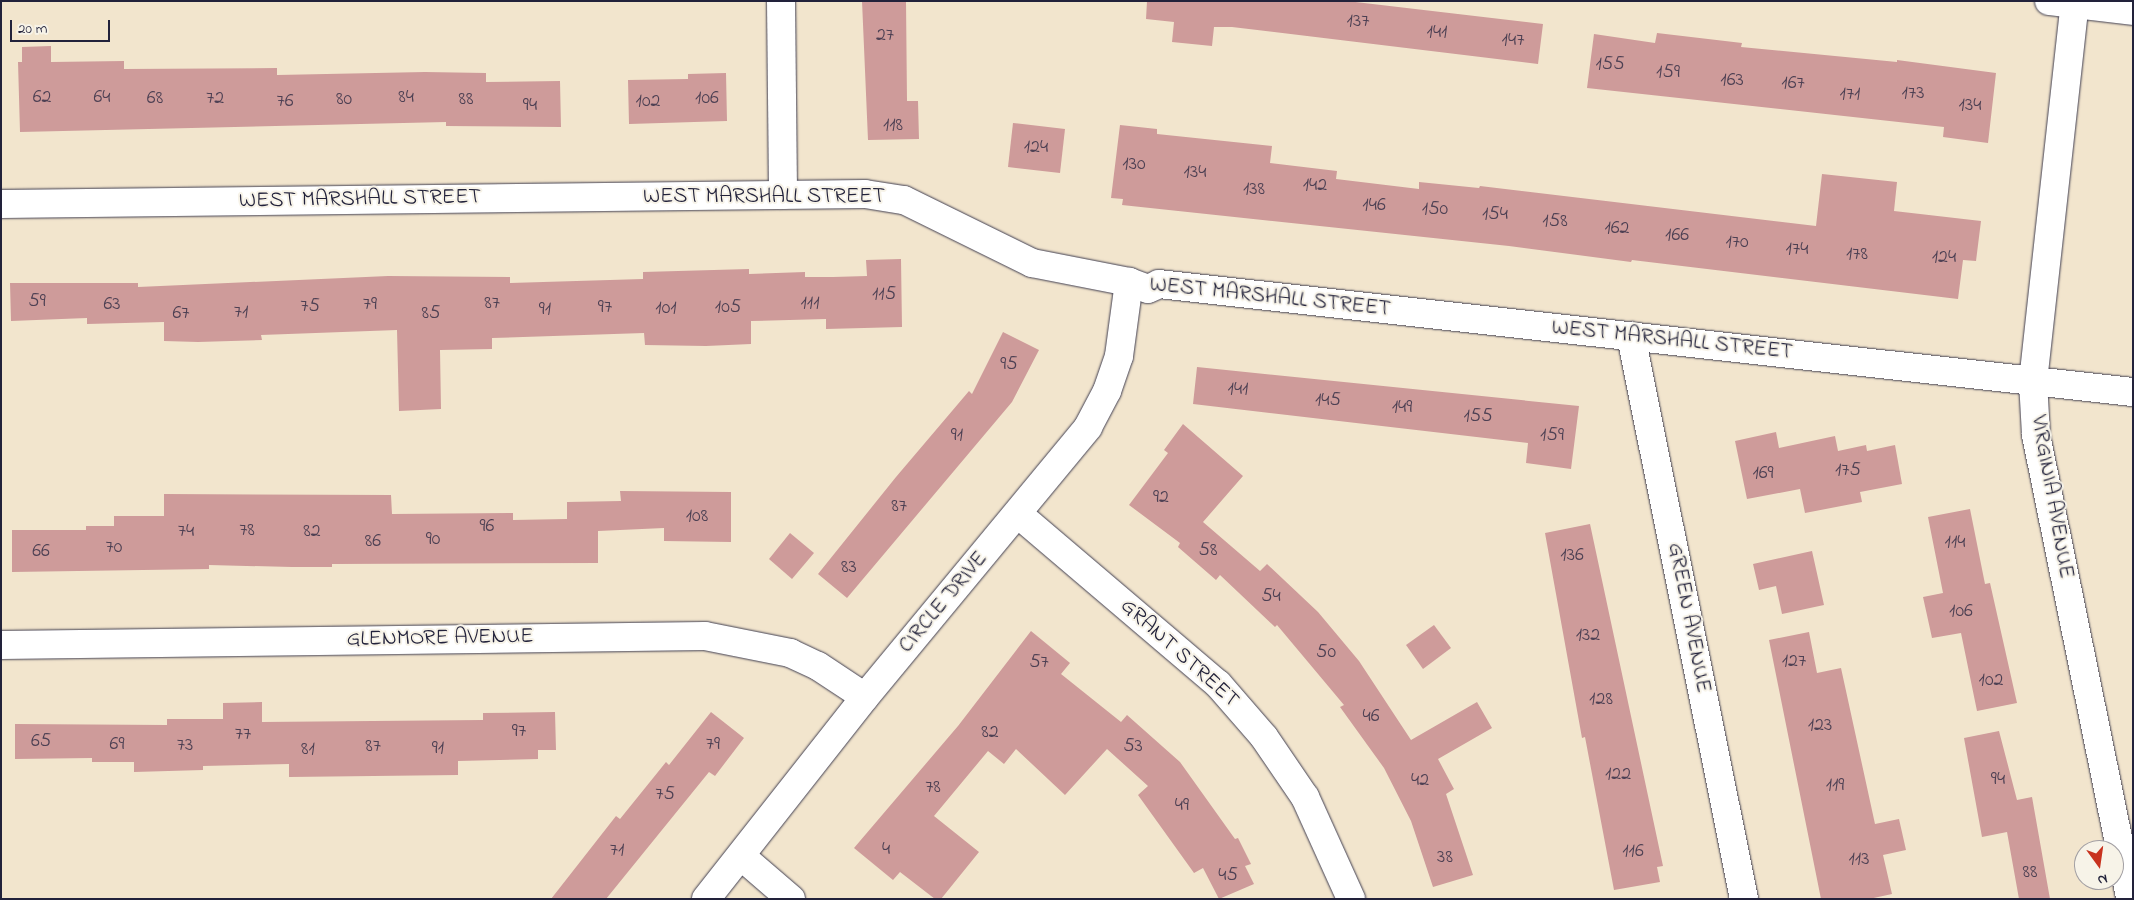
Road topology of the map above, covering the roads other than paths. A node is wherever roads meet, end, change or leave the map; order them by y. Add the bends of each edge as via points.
1 (781, 1) edge
2 (2067, 2) edge
3 (2133, 11) edge
4 (782, 195) junction
5 (1, 204) edge
6 (1129, 282) junction
7 (1631, 336) junction
8 (2033, 381) junction
9 (2133, 392) edge
10 (1018, 514) junction
11 (1, 644) edge
12 (865, 697) junction
13 (740, 856) junction
14 (706, 899) edge
15 (791, 899) edge
16 (1351, 899) edge
17 (1744, 899) edge
18 (2130, 899) edge

1 - 4 street
2 - 3 street
2 - 8 street, VIRGINIA AVENUE
4 - 5 street, WEST MARSHALL STREET
4 - 6 street, WEST MARSHALL STREET via 865,194 904,200 1032,262
6 - 7 street, WEST MARSHALL STREET via 1148,289 1159,284
6 - 10 street, CIRCLE DRIVE via 1119,356 1107,391 1088,427
7 - 8 street, WEST MARSHALL STREET
7 - 17 street, GREEN AVENUE
8 - 9 street, WEST MARSHALL STREET
8 - 18 street, VIRGINIA AVENUE via 2036,435
10 - 12 street, CIRCLE DRIVE
10 - 16 street, GRANT STREET via 1218,684 1264,737 1305,797
11 - 12 street, GLENMORE AVENUE via 705,636 790,653 818,666
12 - 13 street, CIRCLE DRIVE
13 - 14 street, CIRCLE DRIVE
13 - 15 street

